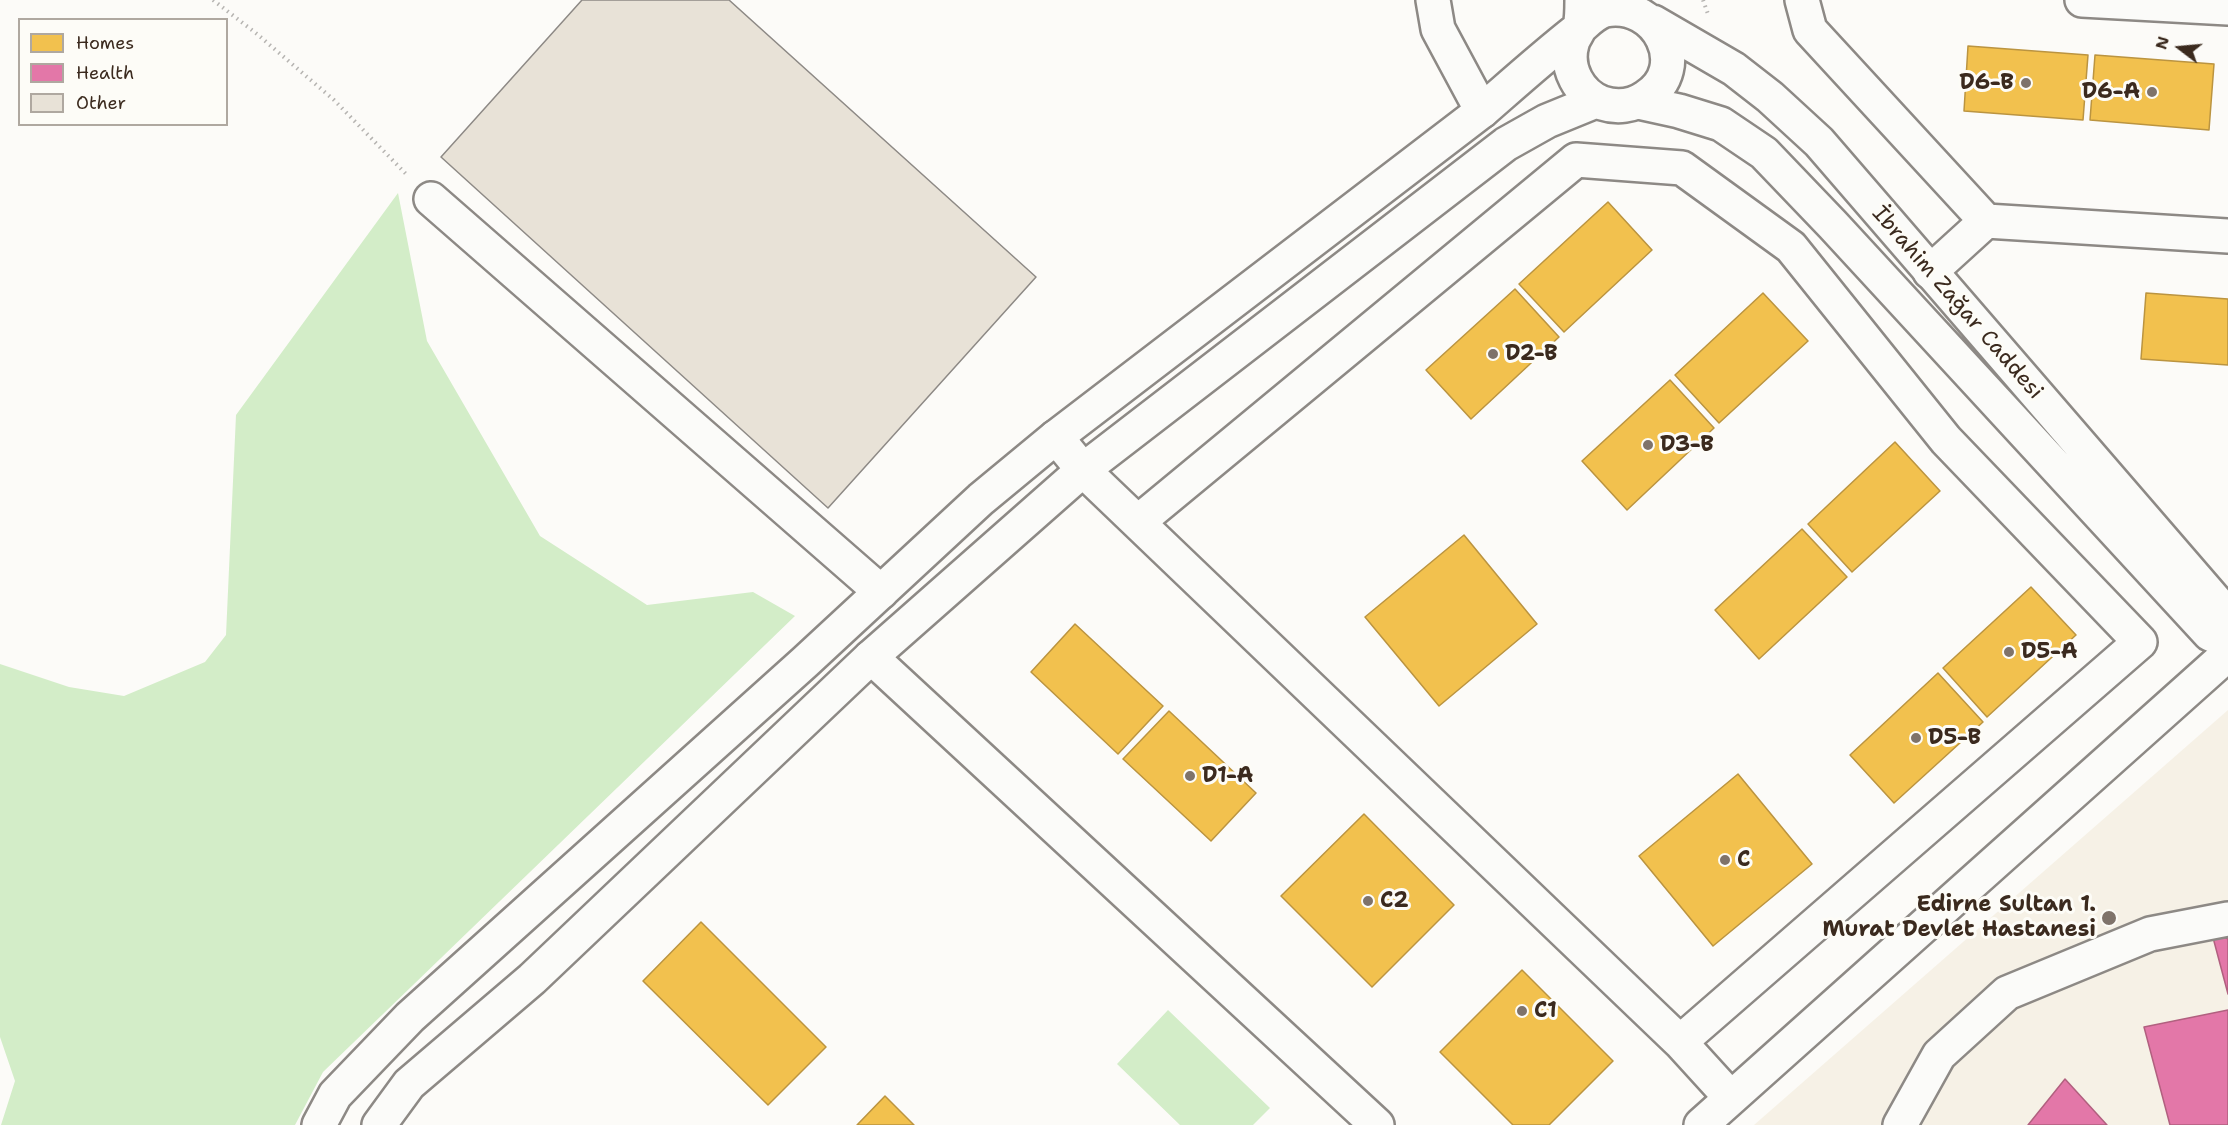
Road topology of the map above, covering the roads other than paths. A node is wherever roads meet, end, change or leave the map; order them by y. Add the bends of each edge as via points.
1 (1433, 0) edge
2 (1802, 0) edge
3 (2082, 0) edge
4 (2228, 8) edge
5 (1653, 11) edge
6 (1581, 14) edge
7 (1596, 100) junction
8 (1638, 102) junction
9 (1482, 111) junction
10 (431, 199) road end
11 (1986, 221) junction
12 (2228, 236) edge
13 (1930, 272) junction
14 (1056, 437) junction
15 (1083, 470) junction
16 (1138, 522) junction
17 (881, 592) junction
18 (2228, 622) edge
19 (2228, 642) edge
20 (2228, 654) edge
21 (871, 657) junction
22 (2228, 919) edge
23 (1680, 1042) junction
24 (1731, 1098) junction
25 (319, 1125) edge
26 (379, 1125) edge
27 (1377, 1125) edge
28 (1701, 1125) edge
29 (1900, 1125) edge

1 - 9 main road via 1438,29
2 - 11 main road via 1810,30
3 - 4 main road
5 - 6 main road via 1640,13 1618,8 1588,19
5 - 8 main road via 1665,42 1667,66 1657,86
5 - 13 main road, İbrahim Zağar Caddesi via 1787,111 1819,142
6 - 7 main road via 1570,61 1580,87
6 - 9 main road via 1538,61
7 - 8 main road via 1625,106
7 - 15 main road via 1506,144
8 - 19 main road, İbrahim Zağar Caddesi via 1721,124 1764,153 2210,634
9 - 14 main road
10 - 17 main road
11 - 12 main road
11 - 13 main road
13 - 18 main road, İbrahim Zağar Caddesi via 2224,612
14 - 15 main road
14 - 17 main road
15 - 16 main road
15 - 21 main road
16 - 23 main road
16 - 23 main road via 1576,160 1682,168 1791,247 1946,440 2140,642
17 - 25 main road via 410,1017 335,1095
20 - 24 main road
21 - 26 main road via 532,980 409,1084
21 - 27 main road
22 - 29 main road via 2150,934 2007,993 1940,1055
23 - 24 main road
24 - 28 main road

